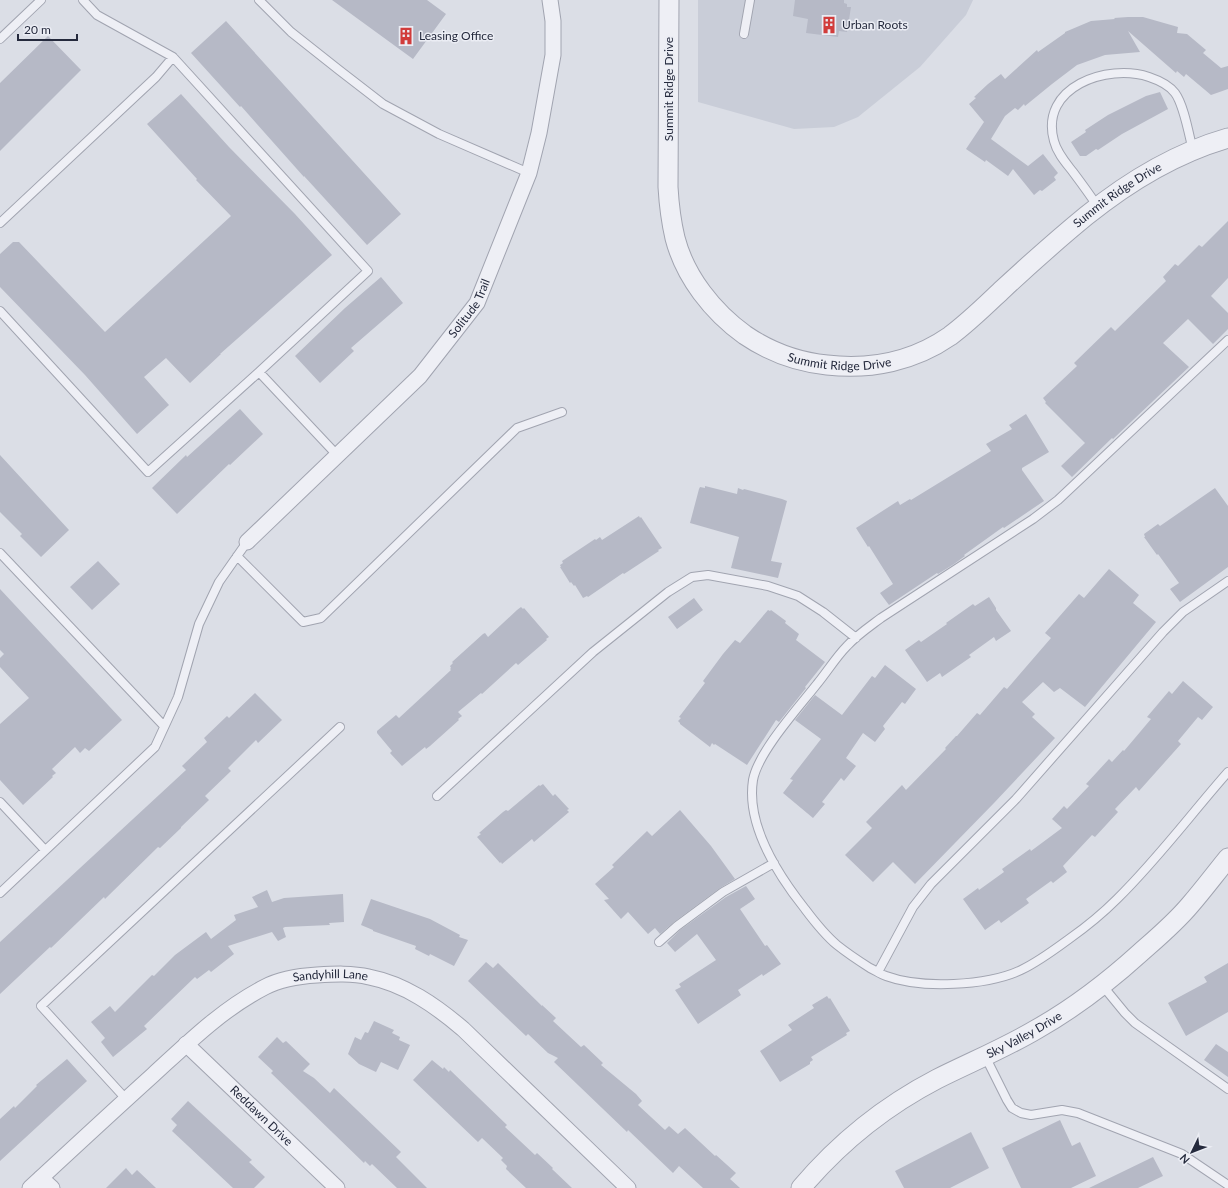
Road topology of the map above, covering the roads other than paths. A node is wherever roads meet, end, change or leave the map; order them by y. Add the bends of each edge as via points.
1 (41, 0) edge
2 (83, 0) edge
3 (259, 0) edge
4 (550, 0) edge
5 (669, 0) edge
6 (750, 0) edge
7 (744, 34) dead end
8 (0, 39) edge
9 (173, 57) junction
10 (1228, 138) edge
11 (1193, 151) junction
12 (529, 173) junction
13 (1098, 207) junction
14 (0, 223) edge
15 (0, 311) edge
16 (1228, 340) edge
17 (259, 372) junction
18 (562, 412) dead end
19 (337, 455) junction
20 (247, 542) joint
21 (0, 553) edge
22 (237, 556) junction
23 (1228, 581) edge
24 (856, 638) junction
25 (164, 726) junction
26 (340, 727) dead end
27 (1228, 772) edge
28 (437, 796) dead end
29 (0, 802) edge
30 (45, 850) junction
31 (1228, 858) edge
32 (774, 863) junction
33 (0, 892) edge
34 (659, 942) dead end
35 (878, 972) junction
36 (1102, 985) junction
37 (186, 1044) junction
38 (985, 1056) junction
39 (1228, 1089) edge
40 (126, 1099) junction
41 (47, 1183) edge
42 (1228, 1185) edge
43 (30, 1188) edge
44 (337, 1188) edge
45 (628, 1188) edge
46 (801, 1188) edge

1 - 8 lane
2 - 9 lane via 97,15
3 - 12 lane via 292,32 383,104 439,134
4 - 12 street, Solitude Trail via 553,55
5 - 13 street, Summit Ridge Drive via 668,187 675,240 697,286 712,305 734,326 758,343 786,357 814,364 843,367 876,366 902,360 929,349 950,336 975,315 1047,249
6 - 7 lane
9 - 14 lane via 156,77
9 - 17 lane via 368,271
10 - 11 street, Summit Ridge Drive
11 - 13 street, Summit Ridge Drive via 1142,176
11 - 13 lane via 1175,93 1156,80 1124,73 1103,75 1086,80 1070,89 1054,114 1054,143
12 - 19 street, Solitude Trail via 477,303 420,376
15 - 17 lane via 148,472
16 - 24 lane via 1058,500
17 - 19 lane
18 - 22 lane via 517,428 321,618 303,622
19 - 20 street, Solitude Trail
20 - 22 lane
21 - 25 lane
22 - 25 lane via 219,582 199,624 178,696
23 - 35 lane via 1183,612 1163,632 1021,793 932,884 913,907
24 - 28 lane via 798,596 768,586 708,575 692,577 668,592 594,652
24 - 32 lane via 846,647 774,739 755,773 753,798 757,824
25 - 30 lane via 155,747
26 - 40 lane via 41,1006
27 - 35 lane via 1116,900 1049,954 1014,973 994,980 968,983 910,982
29 - 30 lane
30 - 33 lane
31 - 36 street, Sky Valley Drive via 1189,906 1160,936
32 - 34 lane via 722,892
32 - 35 lane via 789,889 836,944
36 - 38 street, Sky Valley Drive via 1039,1028
36 - 39 lane via 1136,1023
37 - 40 street, Sandyhill Lane
37 - 44 street, Reddawn Drive
37 - 45 street, Sandyhill Lane via 243,999 266,986 283,981 339,974 369,977 394,985 419,996 463,1029
38 - 42 lane via 1012,1108 1021,1113 1031,1115 1062,1110 1078,1113 1182,1154
38 - 46 street, Sky Valley Drive via 907,1096 876,1118 850,1138
40 - 41 street, Sandyhill Lane
41 - 43 street, Sandyhill Lane

